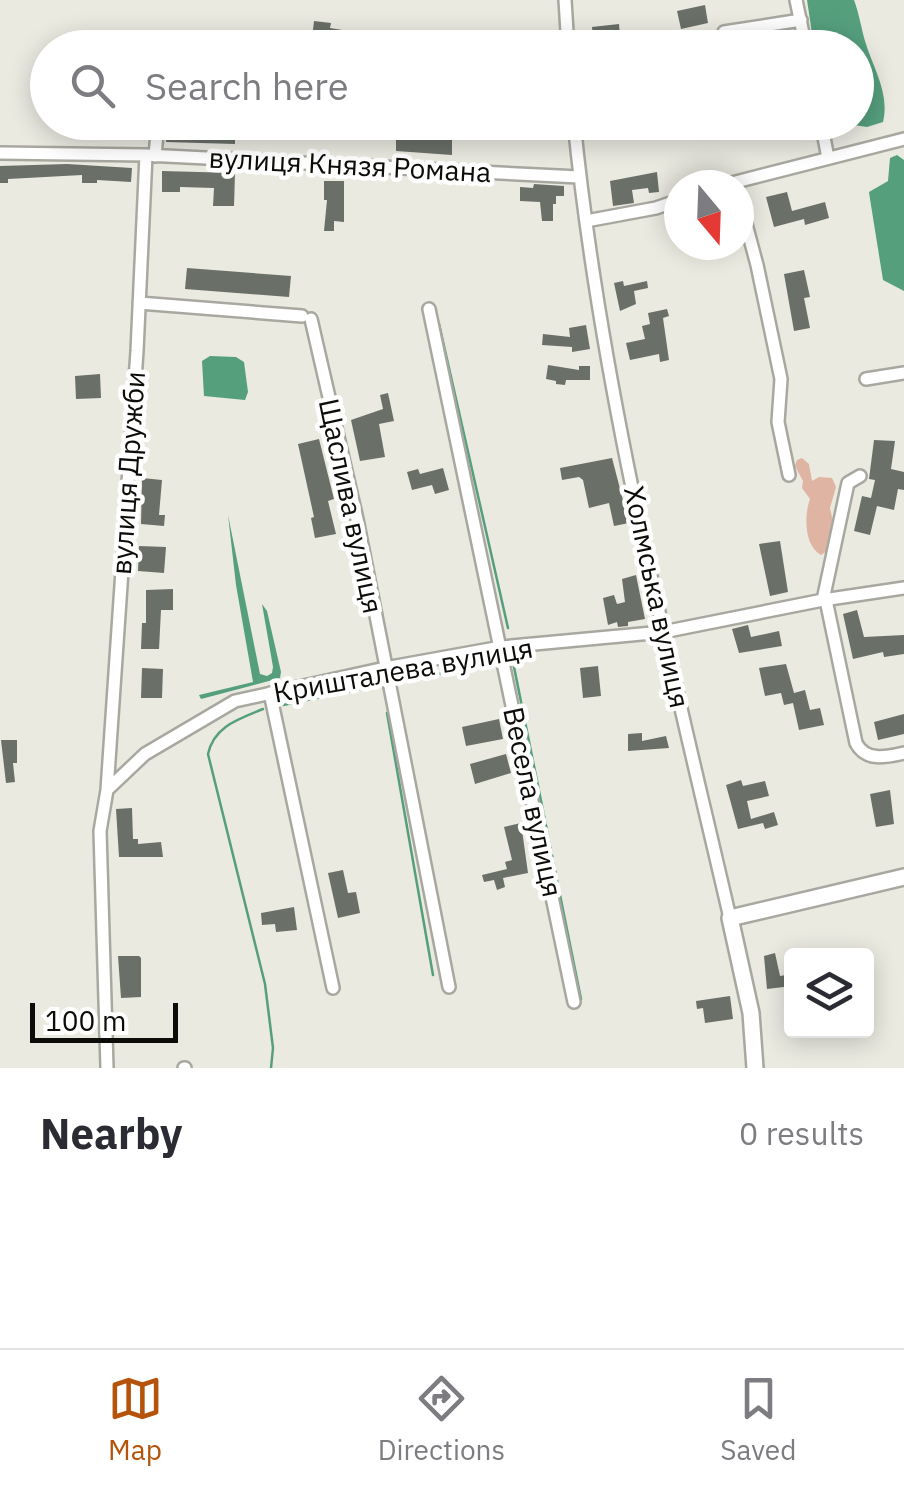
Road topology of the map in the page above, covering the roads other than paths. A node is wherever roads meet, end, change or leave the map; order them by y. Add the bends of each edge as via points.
1 (565, 0) edge
2 (796, 0) edge
3 (800, 20) junction
4 (567, 30) edge
5 (737, 30) edge
6 (802, 30) edge
7 (904, 139) edge
8 (154, 140) edge
9 (576, 140) edge
10 (824, 140) edge
11 (0, 153) edge
12 (150, 156) junction
13 (828, 158) junction
14 (580, 177) junction
15 (754, 178) edge
16 (664, 205) edge
17 (586, 221) junction
18 (754, 253) edge
19 (139, 303) junction
20 (429, 309) dead end
21 (904, 373) edge
22 (866, 379) dead end
23 (789, 474) dead end
24 (860, 476) dead end
25 (904, 588) edge
26 (824, 600) junction
27 (664, 632) junction
28 (501, 647) junction
29 (385, 668) junction
30 (270, 693) junction
31 (904, 753) edge
32 (107, 790) junction
33 (904, 878) edge
34 (730, 918) junction
35 (449, 987) dead end
36 (334, 988) dead end
37 (574, 1002) dead end
38 (107, 1068) edge
39 (755, 1068) edge

1 - 4 street
2 - 3 street
3 - 5 street
3 - 6 street
7 - 13 street
8 - 12 street, вулиця Дружби
9 - 14 street, Холмська вулиця
10 - 13 street
11 - 12 street, вулиця Князя Романа
12 - 14 street, вулиця Князя Романа
12 - 19 street, вулиця Дружби
13 - 15 street
14 - 17 street, Холмська вулиця
16 - 17 street
17 - 27 street, Холмська вулиця via 620,427
18 - 23 street via 782,378 778,422
19 - 29 street, Щаслива вулиця via 307,317
19 - 32 street, вулиця Дружби
20 - 28 street, Весела вулиця
21 - 22 street
24 - 26 street via 848,483
25 - 26 street, Кришталева вулиця
26 - 27 street, Кришталева вулиця
26 - 31 street via 860,752
27 - 28 street, Кришталева вулиця
27 - 34 street, Холмська вулиця
28 - 29 street, Кришталева вулиця
28 - 37 street, Весела вулиця
29 - 30 street, Кришталева вулиця
29 - 35 street, Щаслива вулиця
30 - 32 street, Кришталева вулиця via 218,709 145,754
30 - 36 street
32 - 38 street, вулиця Дружби via 100,830
33 - 34 street
34 - 39 street, Холмська вулиця

